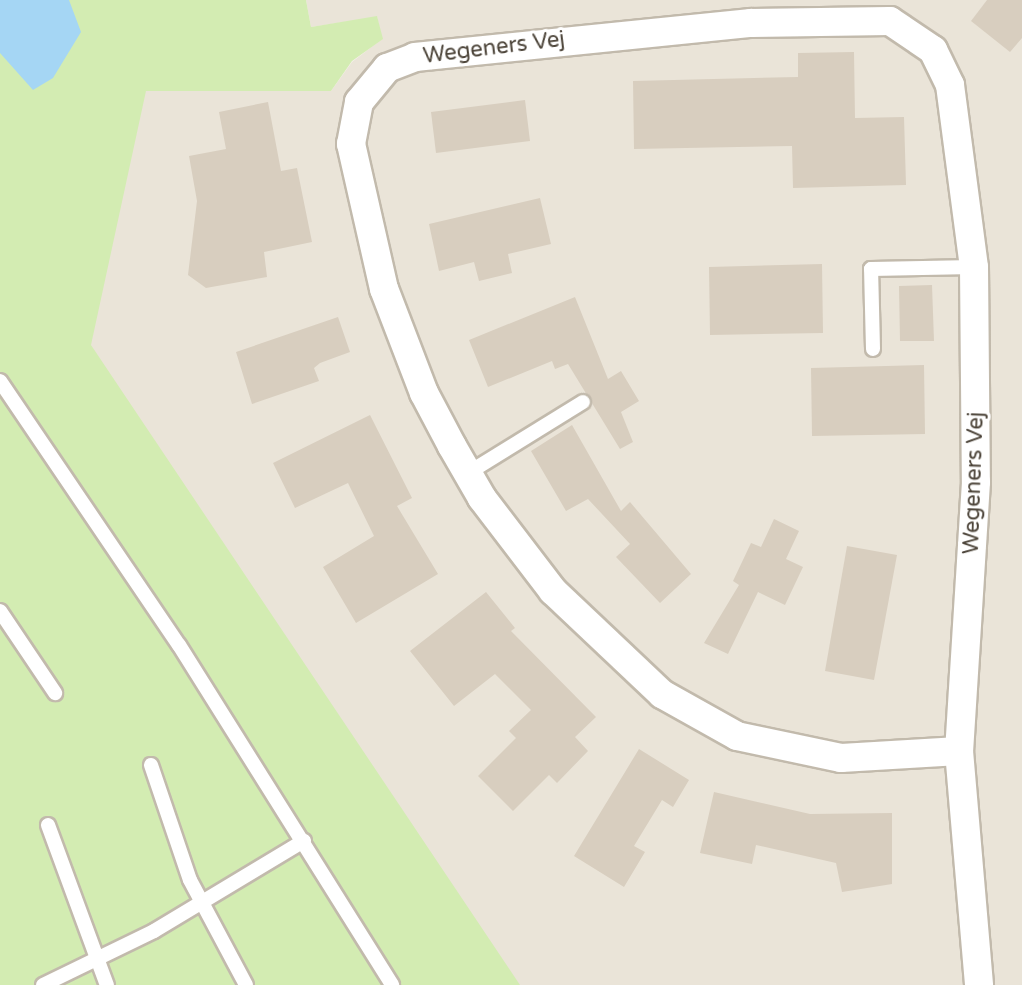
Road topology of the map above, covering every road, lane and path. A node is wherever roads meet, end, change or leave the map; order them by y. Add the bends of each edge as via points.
1 (974, 267) junction
2 (873, 349) dead end
3 (0, 381) edge
4 (583, 402) dead end
5 (468, 473) junction
6 (0, 611) edge
7 (55, 693) dead end
8 (959, 751) junction
9 (151, 765) dead end
10 (48, 825) dead end
11 (304, 841) junction
12 (203, 904) junction
13 (98, 961) junction
14 (43, 985) edge
15 (107, 985) edge
16 (246, 985) edge
17 (392, 985) edge
18 (979, 985) edge

1 - 2 lane via 871,269
1 - 5 street, Wegeners Vej via 950,85 933,50 890,21 706,26 401,62 366,88 354,115 351,144 403,342
1 - 8 street, Wegeners Vej via 976,482
3 - 11 lane
4 - 5 lane
5 - 8 street, Wegeners Vej via 517,544 589,630 701,721 775,747 830,757
6 - 7 lane
8 - 18 street, Wegeners Vej
9 - 12 lane
10 - 13 lane
11 - 12 lane
11 - 17 lane
12 - 13 lane
12 - 16 lane
13 - 14 lane
13 - 15 lane

